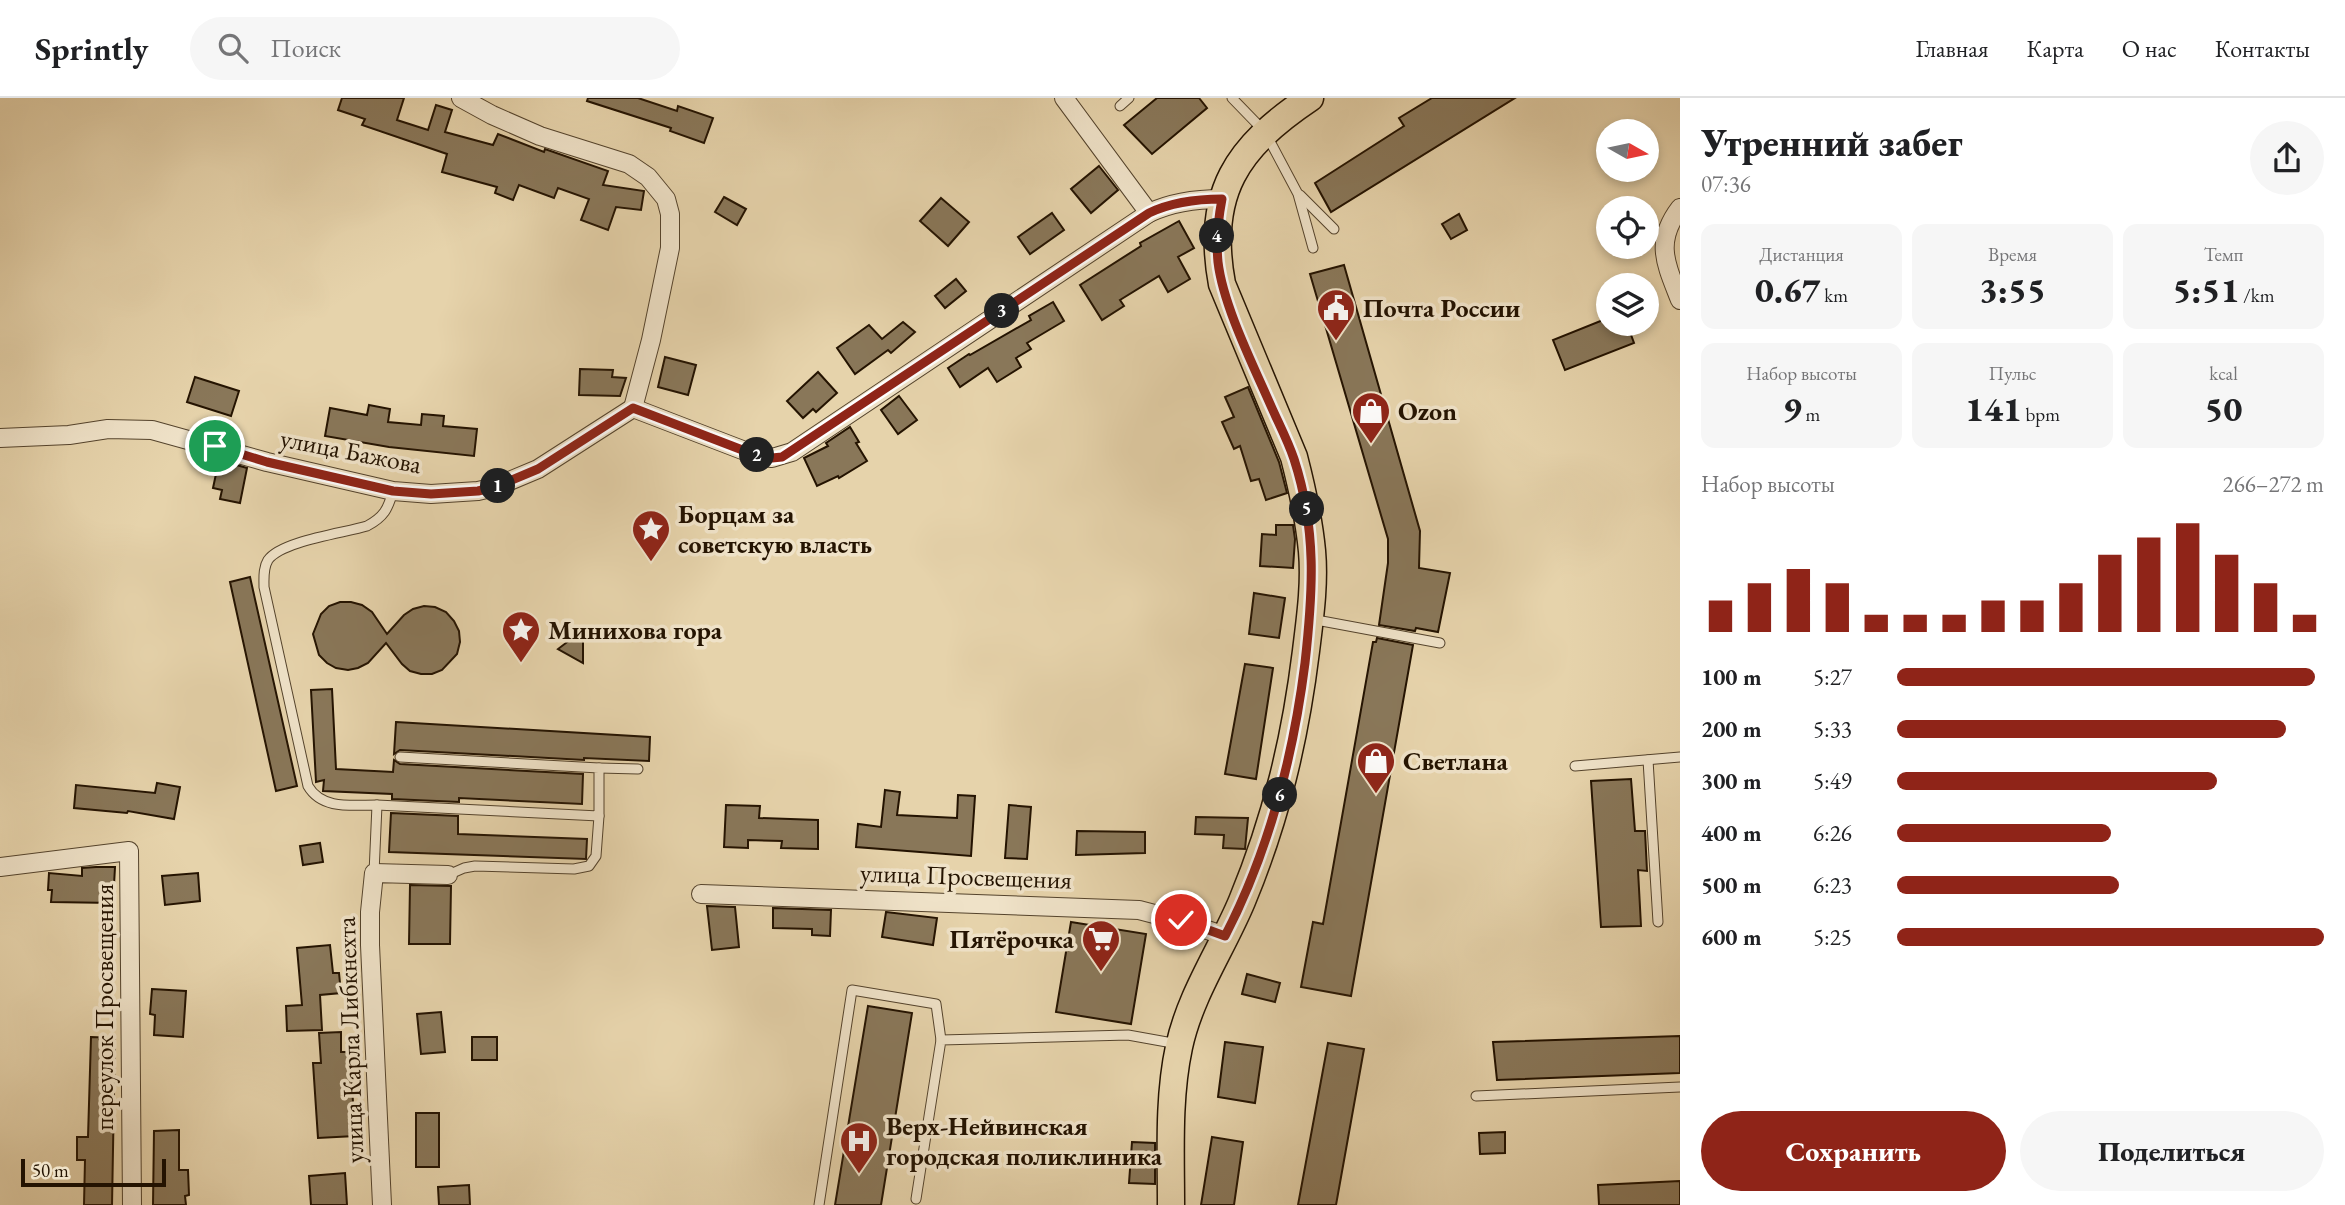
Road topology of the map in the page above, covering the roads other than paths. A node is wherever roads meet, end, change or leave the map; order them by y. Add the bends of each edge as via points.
1 (461, 98) edge
2 (1064, 98) edge
3 (1129, 98) edge
4 (1231, 98) edge
5 (1310, 98) edge
6 (1120, 106) dead end
7 (1265, 132) junction
8 (1298, 194) junction
9 (1222, 199) junction
10 (1679, 209) edge
11 (1149, 213) junction
12 (1334, 229) dead end
13 (1312, 248) dead end
14 (1680, 300) edge
15 (633, 408) junction
16 (0, 438) edge
17 (393, 491) junction
18 (1310, 618) junction
19 (1440, 643) dead end
20 (400, 757) dead end
21 (1680, 757) edge
22 (1648, 760) junction
23 (1575, 766) dead end
24 (599, 768) junction
25 (638, 769) dead end
26 (377, 805) junction
27 (599, 817) junction
28 (0, 867) edge
29 (374, 873) junction
30 (448, 875) joint
31 (701, 894) dead end
32 (1658, 922) dead end
33 (1225, 936) junction
34 (941, 1040) junction
35 (1179, 1044) junction
36 (1680, 1087) edge
37 (1476, 1096) dead end
38 (916, 1199) dead end
39 (132, 1205) edge
40 (382, 1205) edge
41 (819, 1205) edge
42 (1171, 1205) edge

1 - 15 street via 540,136 629,164 648,177 666,199 670,248
2 - 11 street
3 - 6 lane
4 - 7 lane
5 - 7 main road
7 - 8 lane
7 - 9 main road via 1237,164
8 - 12 lane
8 - 13 lane
9 - 11 street via 1182,202
9 - 18 main road via 1217,243 1222,284 1294,457 1308,516 1313,565
10 - 14 street via 1664,238 1664,252
11 - 15 street via 792,452 772,458 758,456
15 - 17 street, улица Бажова via 538,469 495,487 431,494
16 - 17 street, улица Бажова via 152,430
17 - 26 lane via 388,510 379,520 279,551 264,569 264,587 308,786 319,800 328,803
18 - 19 lane
18 - 33 main road via 1301,696 1282,790 1255,870
20 - 24 lane
21 - 22 lane
22 - 23 lane
22 - 32 lane
24 - 25 lane
24 - 27 lane
26 - 27 lane
26 - 29 lane
27 - 30 lane via 596,856 589,866 475,866
28 - 39 street, переулок Просвещения via 129,851
29 - 30 street
29 - 40 street, улица Карла Либкнехта via 370,944
31 - 33 street, улица Просвещения via 1139,910
33 - 35 main road
34 - 35 lane via 1128,1035
34 - 38 lane
34 - 41 lane via 936,1004 852,990
35 - 42 main road
36 - 37 lane

